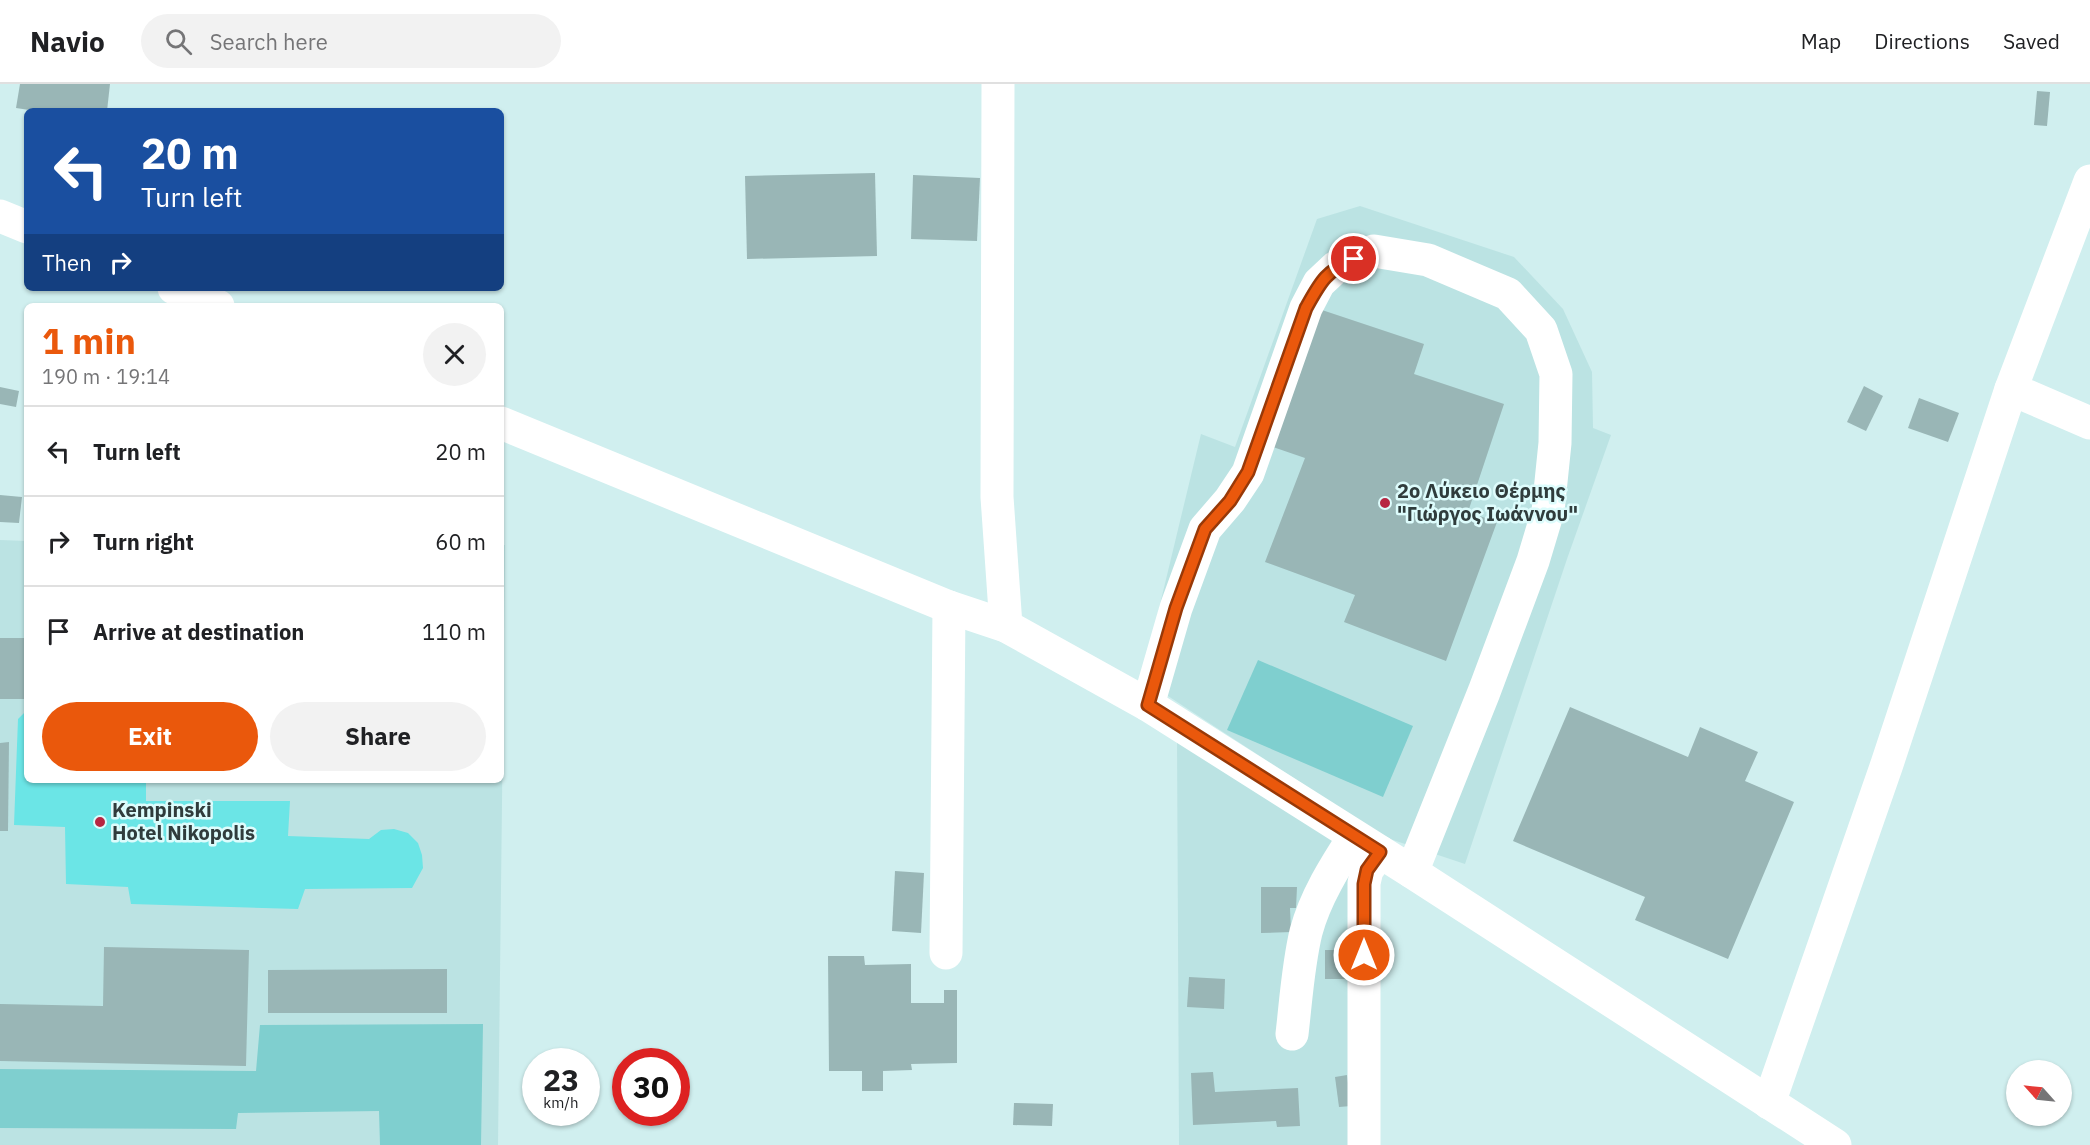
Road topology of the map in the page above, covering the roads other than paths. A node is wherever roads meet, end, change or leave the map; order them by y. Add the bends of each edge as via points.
1 (998, 84) edge
2 (2090, 181) edge
3 (0, 216) edge
4 (24, 226) edge
5 (181, 291) edge
6 (211, 303) edge
7 (2011, 389) junction
8 (2090, 423) edge
9 (504, 424) edge
10 (949, 607) junction
11 (1006, 626) junction
12 (1148, 705) junction
13 (1367, 845) junction
14 (1412, 872) junction
15 (946, 953) dead end
16 (1292, 1034) dead end
17 (1769, 1103) junction
18 (1364, 1145) edge
19 (1835, 1145) edge

1 - 11 street via 997,497
2 - 7 street
3 - 4 street
5 - 6 street
7 - 8 street
7 - 17 street
9 - 10 street
10 - 11 street
10 - 15 street
11 - 12 street
12 - 13 street
12 - 14 street via 1176,608 1205,529 1230,501 1248,472 1306,308 1319,283 1335,268 1374,250 1428,260 1508,294 1541,330 1556,374 1555,443 1548,511 1484,692
13 - 14 street
13 - 16 street via 1334,868 1306,931
13 - 18 street
14 - 17 street
17 - 19 street

